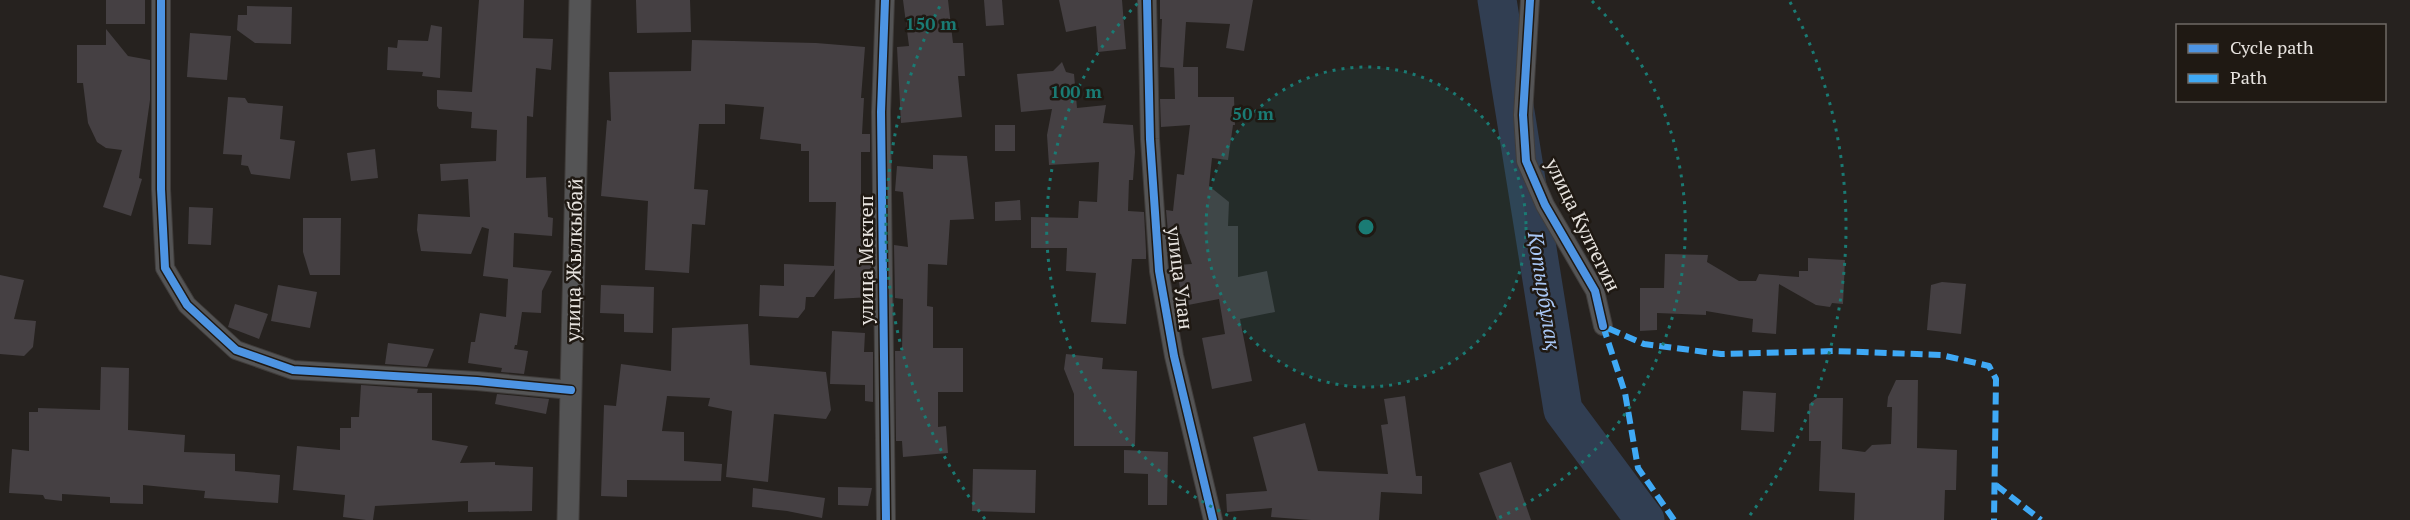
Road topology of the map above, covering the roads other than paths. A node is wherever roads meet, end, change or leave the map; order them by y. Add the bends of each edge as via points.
1 (161, 0) edge
2 (580, 0) edge
3 (885, 0) edge
4 (1147, 0) edge
5 (1530, 0) edge
6 (1603, 326) dead end
7 (571, 390) junction
8 (568, 520) edge
9 (886, 520) edge
10 (1213, 520) edge

1 - 7 street via 165,268 187,305 236,350 293,370
2 - 7 street, улица Жылкыбай
3 - 9 street, улица Мектеп via 881,112
4 - 10 street, улица Улан via 1150,139 1159,271 1174,356
5 - 6 street, улица Култегин via 1523,114 1526,161 1545,205 1595,291
7 - 8 street, улица Жылкыбай

